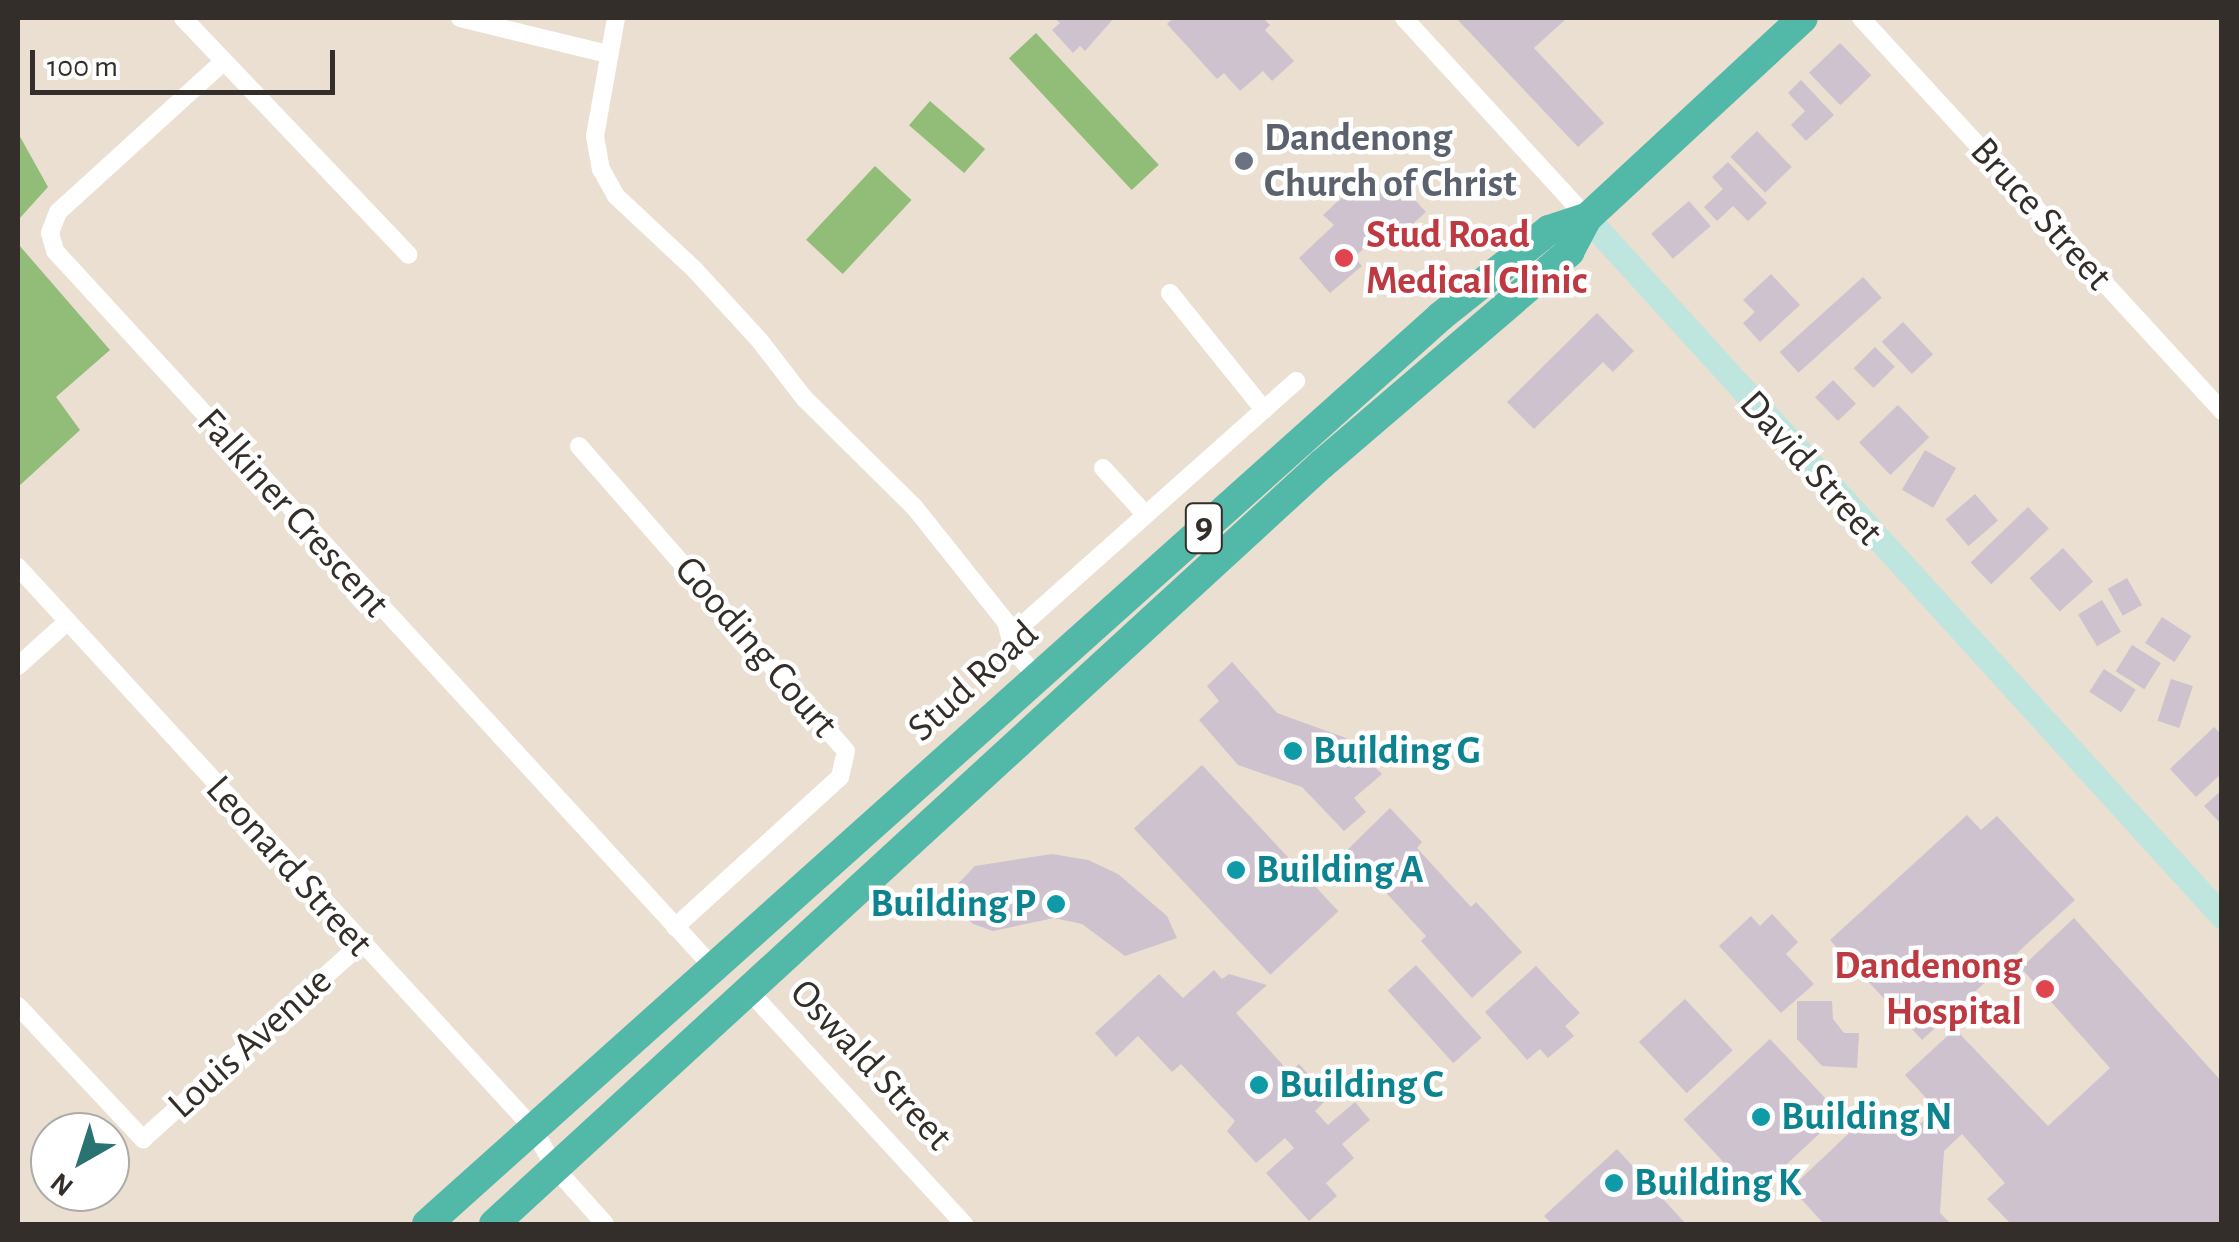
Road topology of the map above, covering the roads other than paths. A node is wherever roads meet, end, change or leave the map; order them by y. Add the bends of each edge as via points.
1 (183, 18) edge
2 (460, 18) edge
3 (616, 18) edge
4 (1404, 18) edge
5 (1802, 18) edge
6 (1861, 18) edge
7 (608, 54) junction
8 (224, 61) junction
9 (1587, 218) junction
10 (409, 255) dead end
11 (1170, 293) dead end
12 (1296, 381) dead end
13 (1264, 410) junction
14 (2222, 411) edge
15 (579, 446) dead end
16 (1103, 468) dead end
17 (1145, 514) junction
18 (18, 566) edge
19 (68, 621) junction
20 (1011, 635) junction
21 (18, 666) edge
22 (1037, 678) junction
23 (2222, 916) edge
24 (675, 926) junction
25 (360, 945) junction
26 (712, 968) junction
27 (750, 992) junction
28 (18, 1006) edge
29 (532, 1126) junction
30 (554, 1168) junction
31 (427, 1224) edge
32 (494, 1224) edge
33 (606, 1224) edge
34 (964, 1224) edge

1 - 8 street
2 - 7 street
3 - 7 street
4 - 9 street, David Street
5 - 9 highway, Stud Road / 9
6 - 14 street, Bruce Street
7 - 20 street via 595,136 616,196 695,270 804,398 915,508
8 - 10 street
8 - 24 street, Falkiner Crescent via 58,212 50,233 56,251
9 - 22 highway, Stud Road / 9 via 1549,230 1441,316
9 - 23 main road, David Street
9 - 27 highway, Stud Road / 9 via 1569,252 1322,464
11 - 13 street
12 - 13 street
13 - 17 street
15 - 24 street, Gooding Court via 846,751 840,777
16 - 17 street
17 - 20 street
18 - 19 street, Leonard Street
19 - 21 street
19 - 25 street, Leonard Street
20 - 22 street via 1013,649
22 - 26 highway, Stud Road / 9
24 - 26 street, Falkiner Crescent
25 - 28 street, Louis Avenue via 142,1139
25 - 29 street, Leonard Street
26 - 27 highway, Oswald Street
26 - 29 highway, Stud Road / 9
27 - 30 highway, Stud Road / 9
27 - 34 street, Oswald Street
29 - 30 street, Leonard Street
29 - 31 highway, Stud Road / 9
30 - 32 highway, Stud Road / 9
30 - 33 street, Leonard Street

